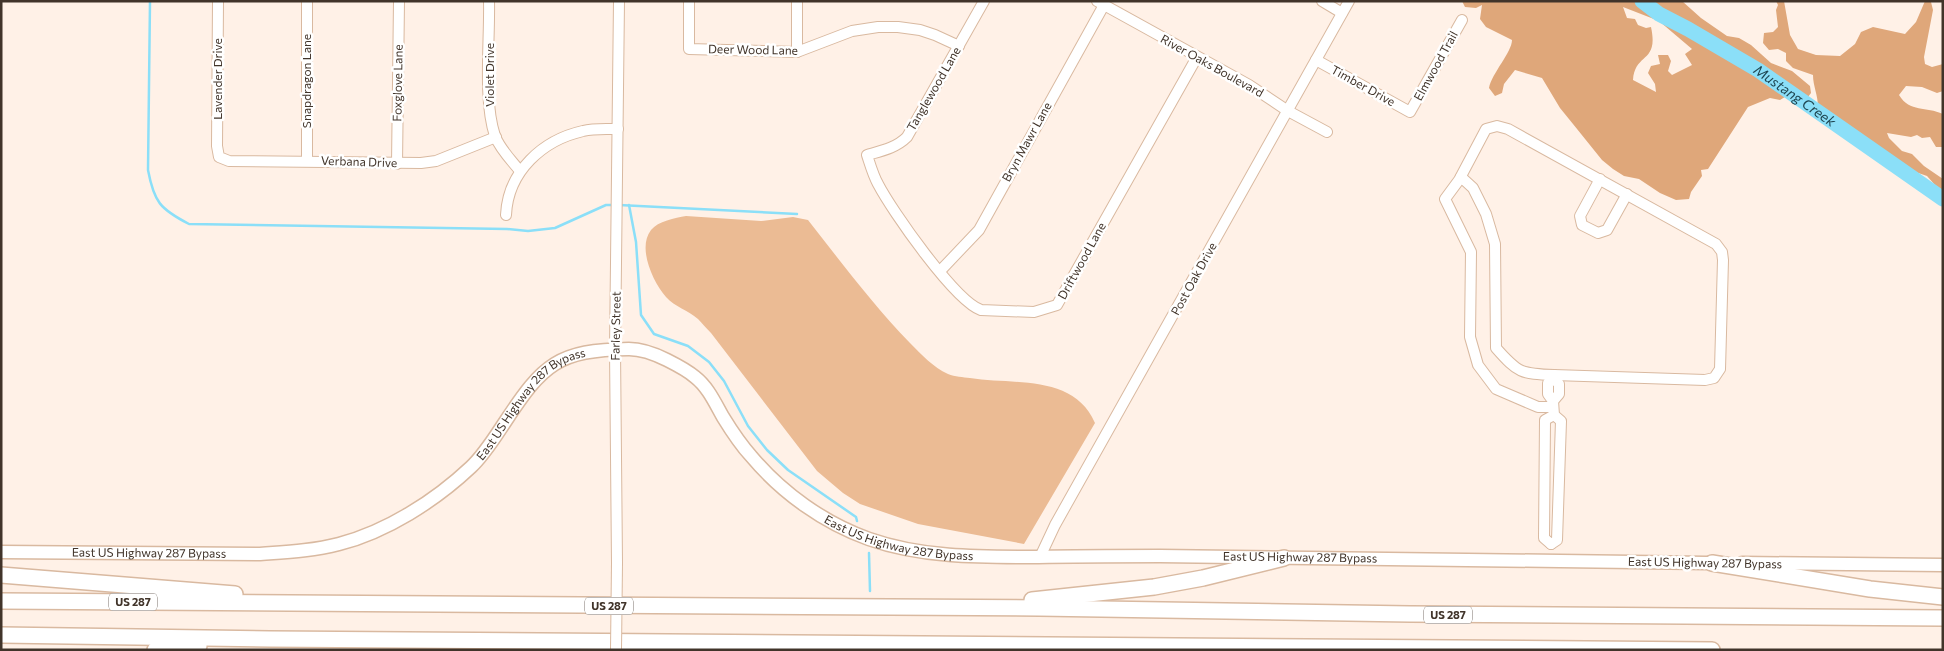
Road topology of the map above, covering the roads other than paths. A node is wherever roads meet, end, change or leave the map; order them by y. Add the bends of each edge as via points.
1 (218, 1) edge
2 (307, 1) edge
3 (399, 1) edge
4 (490, 1) edge
5 (619, 1) edge
6 (689, 1) edge
7 (798, 1) edge
8 (984, 1) edge
9 (1322, 1) edge
10 (1349, 1) edge
11 (1100, 3) edge
12 (1342, 13) junction
13 (1462, 20) dead end
14 (959, 46) junction
15 (797, 52) junction
16 (1197, 57) junction
17 (1316, 60) junction
18 (1288, 111) junction
19 (1410, 112) joint
20 (618, 129) junction
21 (1327, 132) dead end
22 (496, 137) junction
23 (866, 155) joint
24 (219, 157) joint
25 (307, 161) junction
26 (397, 164) junction
27 (520, 171) junction
28 (1461, 177) junction
29 (1600, 180) junction
30 (1627, 194) junction
31 (506, 215) dead end
32 (940, 271) junction
33 (615, 350) junction
34 (1554, 377) junction
35 (1553, 408) junction
36 (1551, 544) junction
37 (1, 552) edge
38 (1040, 556) junction
39 (1284, 558) junction
40 (1550, 561) junction
41 (1712, 563) junction
42 (1943, 565) edge
43 (1, 575) edge
44 (1943, 597) edge
45 (1, 601) edge
46 (265, 603) junction
47 (954, 609) junction
48 (1943, 618) edge
49 (1, 635) edge
50 (357, 639) junction
51 (911, 643) junction
52 (156, 650) edge
53 (616, 650) edge
54 (932, 650) edge
55 (1712, 650) edge

1 - 24 street, Lavender Drive
2 - 25 street, Snapdragon Lane
3 - 26 street, Foxglove Lane
4 - 22 street, Violet Drive via 489,108
5 - 20 street, Farley Street
6 - 15 street, Deer Wood Lane via 689,49
7 - 15 street
8 - 14 street, Tanglewood Lane
9 - 12 street
10 - 12 street, Post Oak Drive
11 - 16 street, River Oaks Boulevard
11 - 32 street, Bryn Mawr Lane via 979,230
12 - 17 street, Post Oak Drive
13 - 19 street, Elmwood Trail
14 - 15 street, Deer Wood Lane via 920,30 878,27 852,31
14 - 23 street, Tanglewood Lane via 902,143
16 - 18 street, River Oaks Boulevard
16 - 32 street, Driftwood Lane via 1057,305 1034,312 982,310 961,296
17 - 18 street, Post Oak Drive
17 - 19 street, Timber Drive
18 - 21 street, River Oaks Boulevard
18 - 38 street, Post Oak Drive
20 - 27 street via 585,130 549,143
20 - 33 street, Farley Street
22 - 26 street, Verbana Drive via 436,161
22 - 27 street, Violet Drive via 504,153
23 - 32 street, Driftwood Lane via 877,183 914,239
24 - 25 street, Verbana Drive via 229,161
25 - 26 street, Verbana Drive
27 - 31 street via 510,190
28 - 29 street via 1486,129 1497,126
28 - 34 street via 1473,188 1486,214 1495,244 1496,348 1510,364 1527,375
28 - 35 street via 1445,198 1471,252 1470,337 1478,365 1496,389 1538,407
29 - 30 street
29 - 30 street via 1580,216 1582,225 1598,233 1607,230
30 - 34 street via 1716,244 1722,252 1720,369 1714,378 1705,380
33 - 37 main road, East US Highway 287 Bypass via 582,352 549,366 532,382 472,467 424,504 363,536 297,552 258,554
33 - 38 main road, East US Highway 287 Bypass via 635,349 652,353 695,376 753,459 806,506 852,532 904,549 934,554
33 - 53 street, Farley Street, bridge
34 - 35 street via 1548,384
35 - 36 street via 1561,421 1557,540
35 - 36 street via 1545,420 1544,538
36 - 40 street
38 - 39 main road, East US Highway 287 Bypass
39 - 40 main road, East US Highway 287 Bypass
39 - 47 highway via 1154,587
40 - 41 main road, East US Highway 287 Bypass
41 - 42 main road, East US Highway 287 Bypass
41 - 44 highway via 1870,590
43 - 46 highway via 230,594
45 - 46 highway, US 287
46 - 47 highway, US 287
47 - 48 highway, US 287
49 - 50 highway
50 - 51 highway
50 - 52 highway via 340,645 209,645
51 - 54 highway
51 - 55 highway

